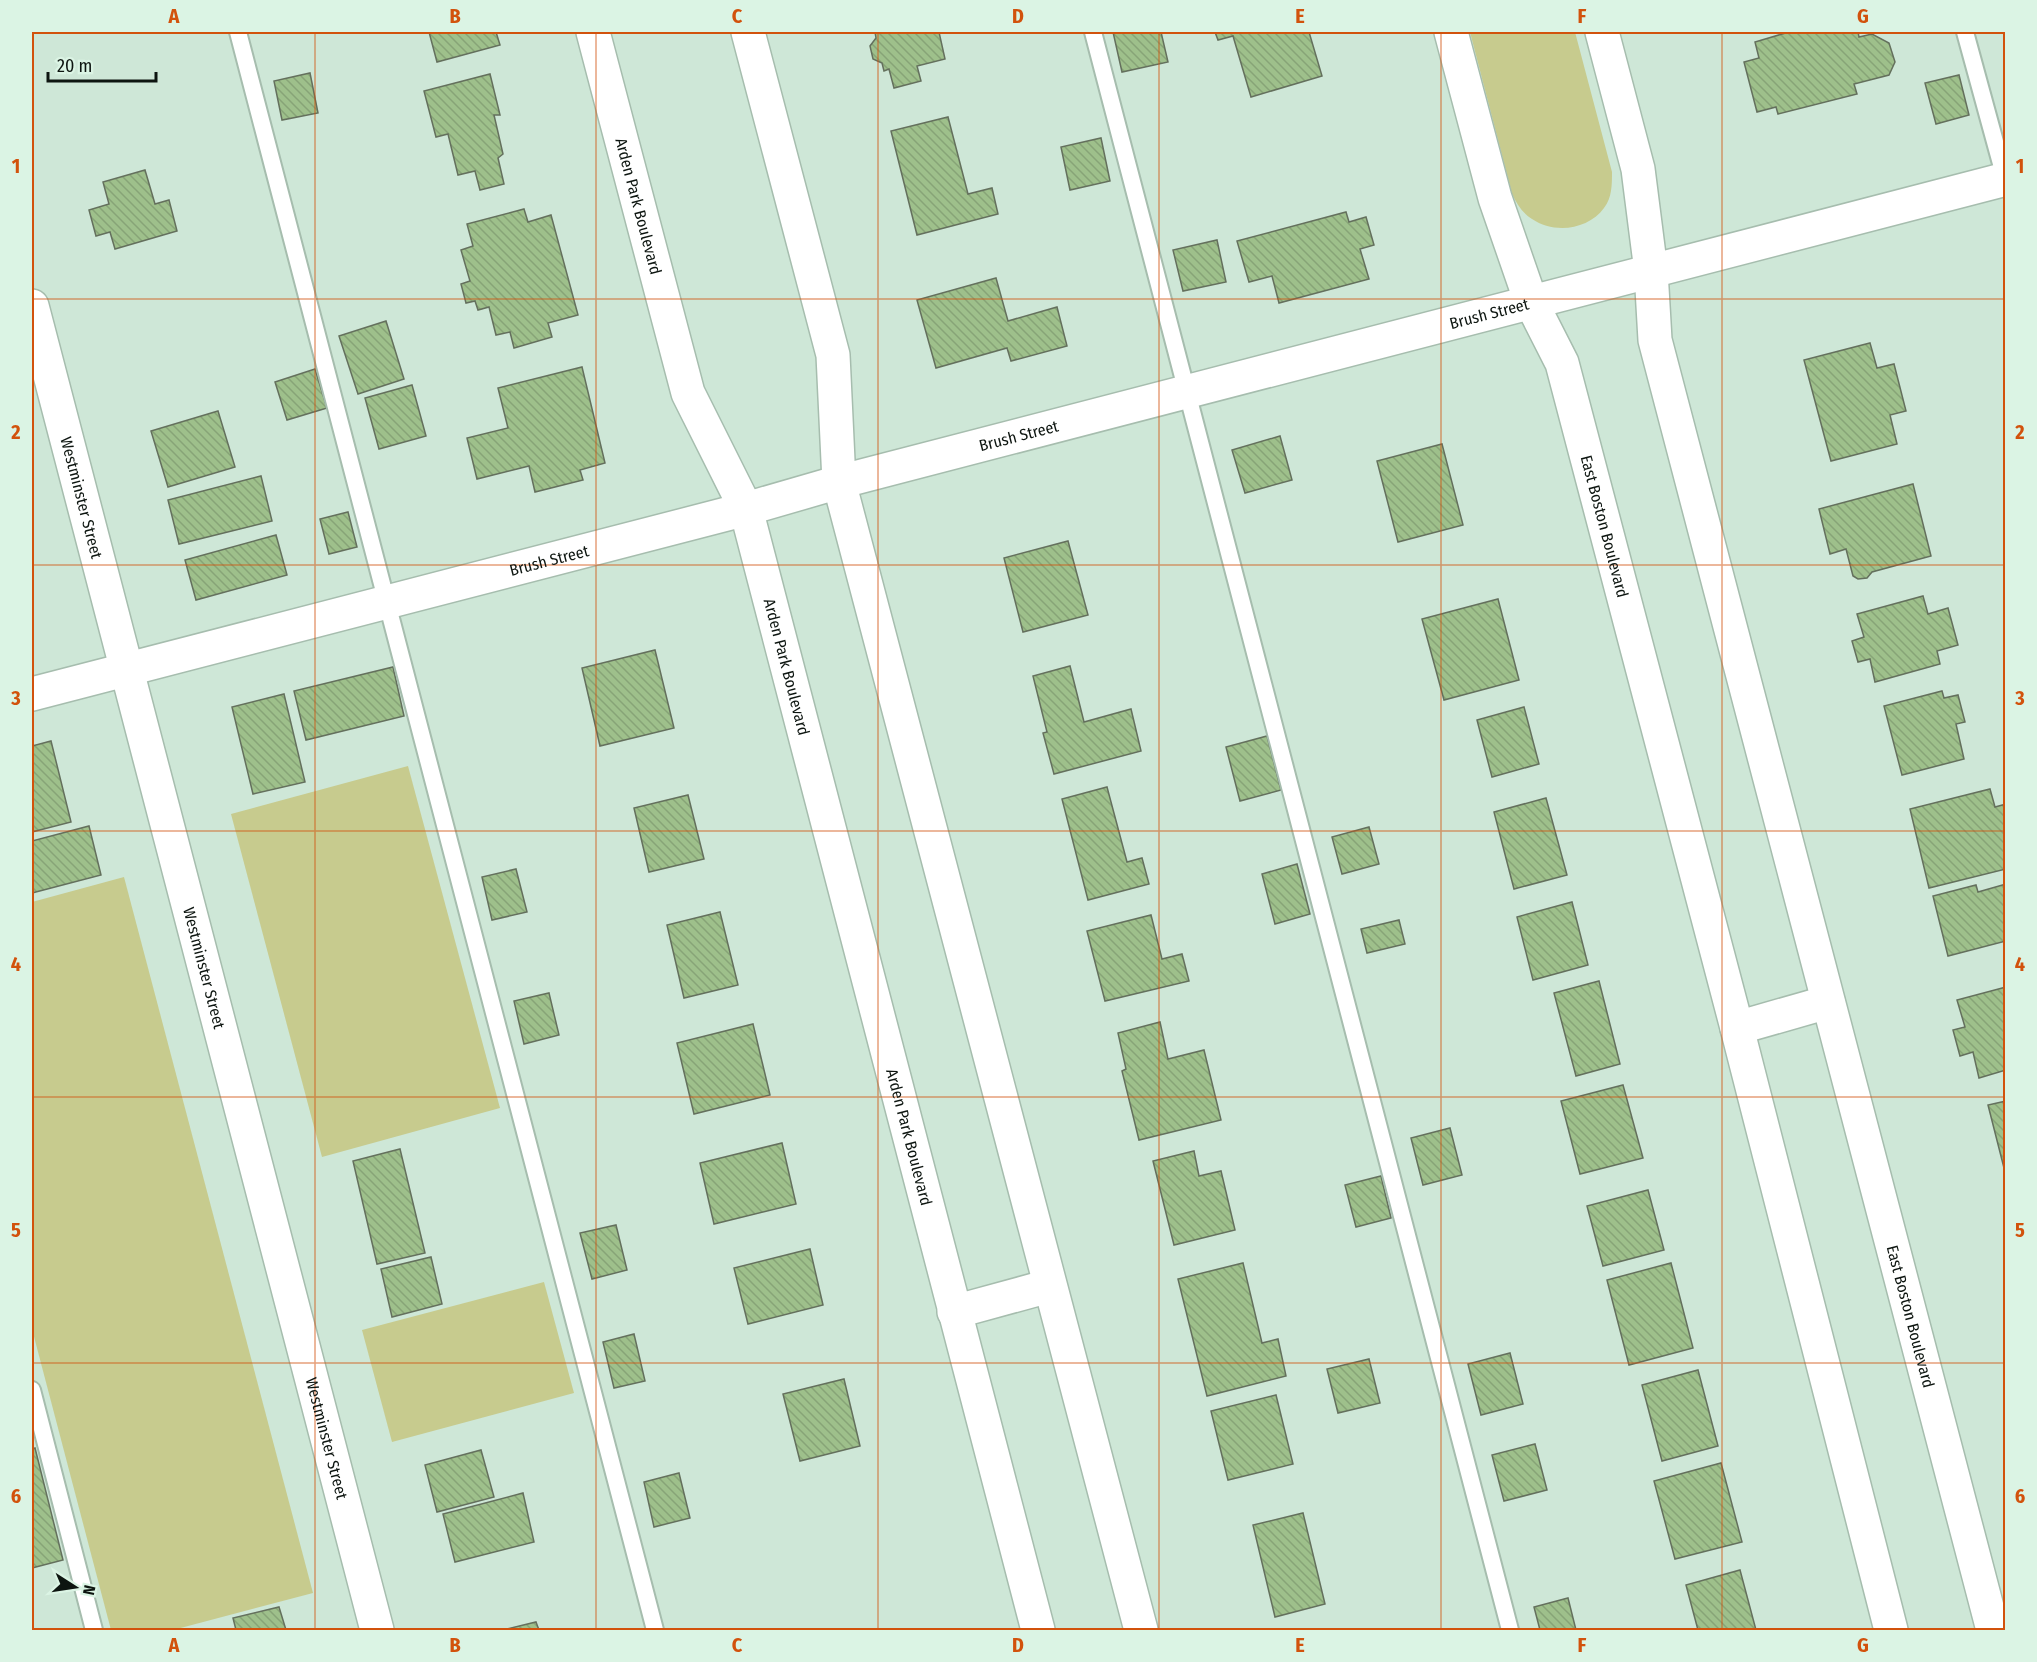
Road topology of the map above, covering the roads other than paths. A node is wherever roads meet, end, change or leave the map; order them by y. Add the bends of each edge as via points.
1 (238, 32) edge
2 (593, 32) edge
3 (748, 32) edge
4 (1093, 32) edge
5 (1451, 32) edge
6 (1602, 32) edge
7 (1965, 32) edge
8 (2005, 180) edge
9 (1651, 271) junction
10 (1531, 302) junction
11 (32, 306) edge
12 (1187, 392) junction
13 (839, 482) junction
14 (746, 509) junction
15 (387, 603) junction
16 (126, 670) junction
17 (32, 694) edge
18 (1828, 1002) junction
19 (1737, 1028) junction
20 (1049, 1286) junction
21 (954, 1312) junction
22 (32, 1390) edge
23 (94, 1630) edge
24 (377, 1630) edge
25 (655, 1630) edge
26 (1038, 1630) edge
27 (1141, 1630) edge
28 (1510, 1630) edge
29 (1891, 1630) edge
30 (1993, 1630) edge

1 - 15 lane
2 - 14 street, Arden Park Boulevard via 688,393
3 - 13 street via 833,355
4 - 12 lane
5 - 10 street, East Boston Boulevard via 1495,198
6 - 9 street, East Boston Boulevard via 1638,169
7 - 8 lane
8 - 9 street, Brush Street
9 - 10 street, Brush Street
9 - 18 street, East Boston Boulevard via 1654,340
10 - 12 street, Brush Street
10 - 19 street, East Boston Boulevard via 1562,363
11 - 16 street, Westminster Street
12 - 13 street, Brush Street
12 - 28 lane
13 - 14 street, Brush Street
13 - 20 street
14 - 15 street, Brush Street
14 - 21 street, Arden Park Boulevard
15 - 16 street, Brush Street
15 - 25 lane
16 - 17 street, Brush Street
16 - 24 street, Westminster Street
18 - 19 street
18 - 30 street, East Boston Boulevard
19 - 29 street, East Boston Boulevard
20 - 21 street
20 - 27 street
21 - 26 street, Arden Park Boulevard
22 - 23 lane

